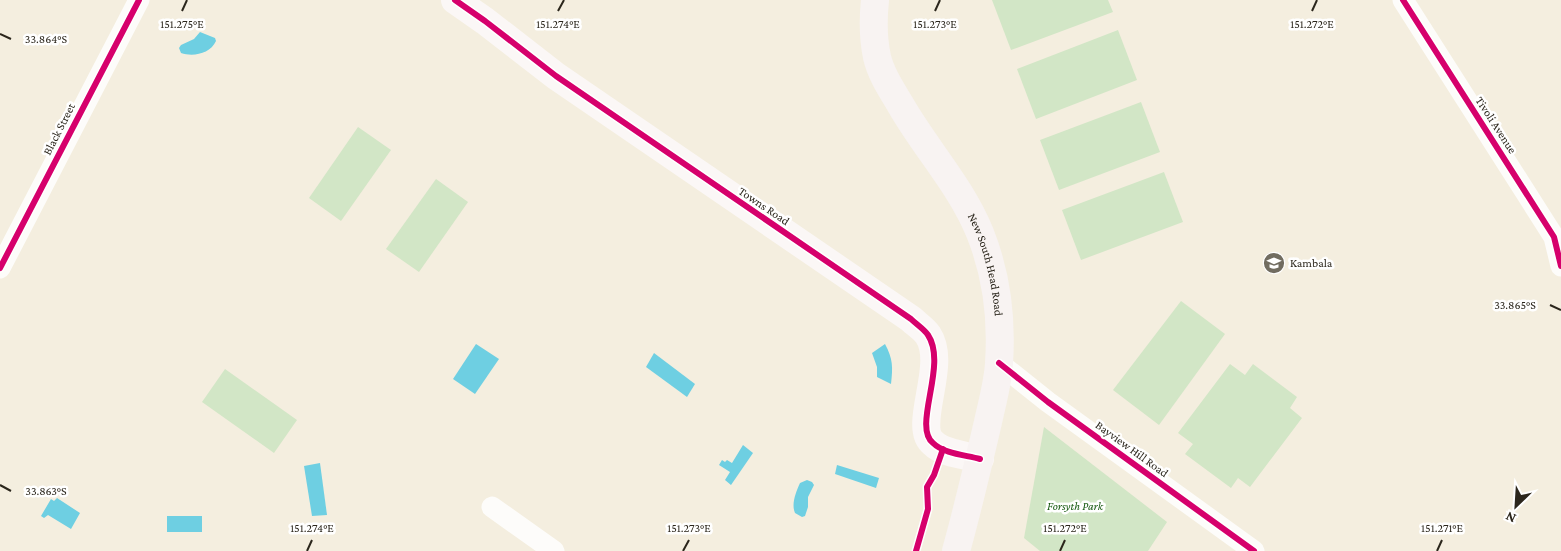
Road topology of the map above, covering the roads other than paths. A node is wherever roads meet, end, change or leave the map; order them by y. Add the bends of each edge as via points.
1 (139, 0) edge
2 (455, 0) edge
3 (875, 0) edge
4 (1403, 0) edge
5 (1561, 266) edge
6 (0, 268) edge
7 (1000, 363) junction
8 (980, 459) junction
9 (492, 507) dead end
10 (554, 551) edge
11 (956, 551) edge
12 (1254, 551) edge

1 - 6 street, Black Street
2 - 8 street, Towns Road via 556,76 911,319 928,335 934,350 926,435 939,448
3 - 7 main road, New South Head Road via 874,33 878,58 888,85 958,190 980,232 992,268 997,298
4 - 5 street, Tivoli Avenue via 1554,237
7 - 8 main road, New South Head Road
7 - 12 street, Bayview Hill Road via 1048,402
8 - 11 main road, New South Head Road
9 - 10 street

